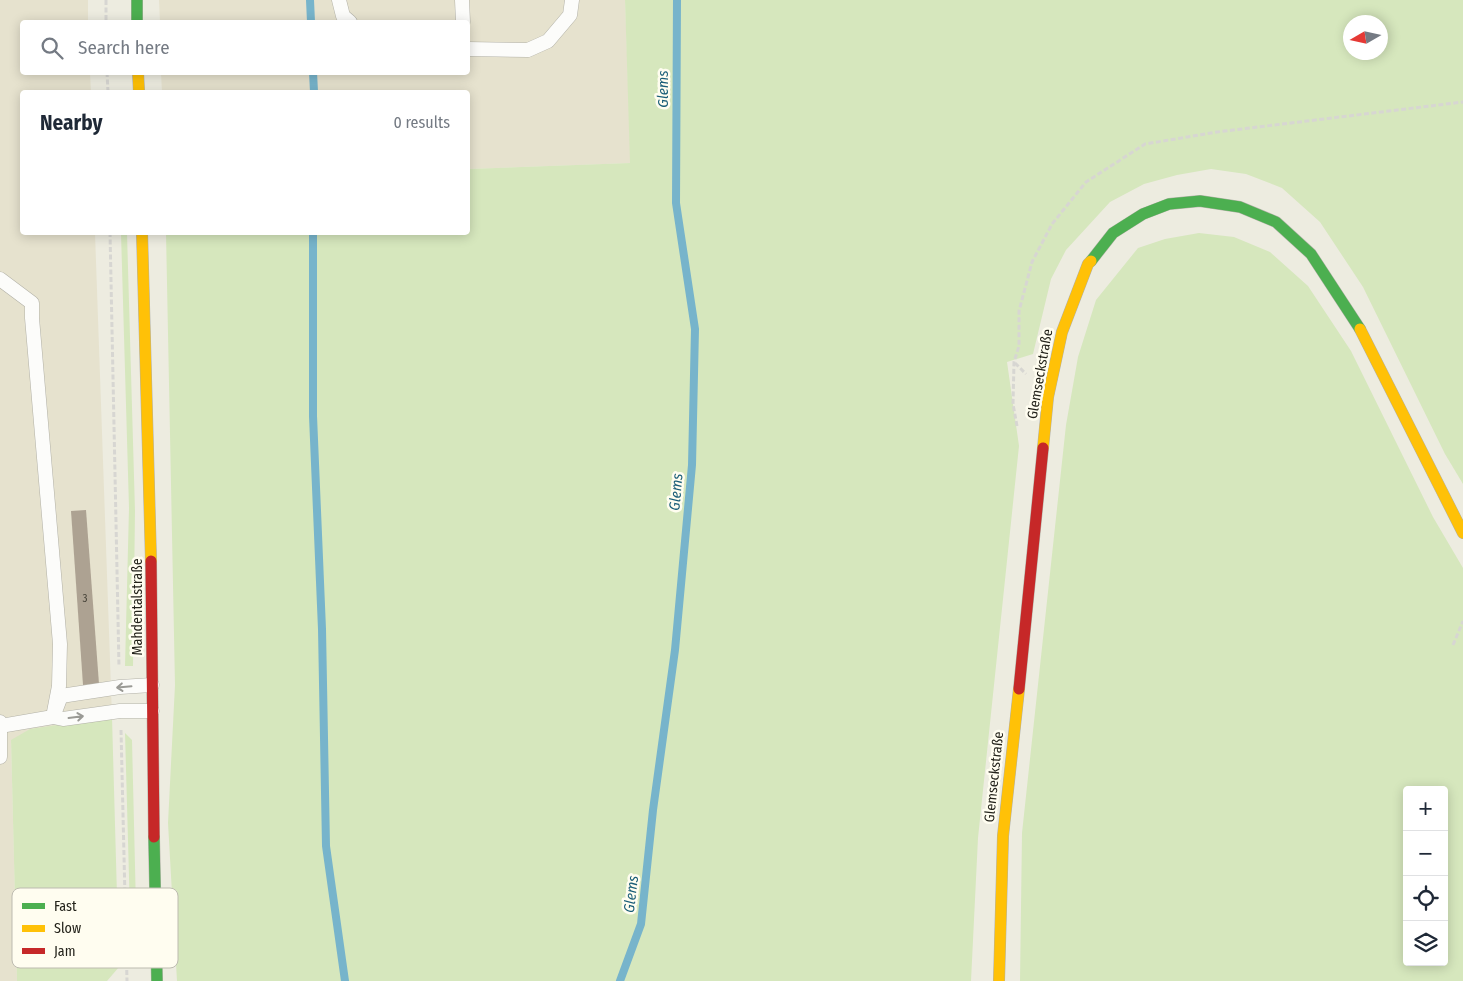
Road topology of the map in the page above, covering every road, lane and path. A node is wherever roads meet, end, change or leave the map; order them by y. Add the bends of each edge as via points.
1 (106, 0) edge
2 (137, 0) edge
3 (339, 0) edge
4 (462, 0) edge
5 (572, 0) edge
6 (106, 20) edge
7 (137, 20) edge
8 (348, 20) edge
9 (463, 20) edge
10 (470, 49) edge
11 (107, 75) edge
12 (138, 75) edge
13 (108, 90) edge
14 (139, 90) edge
15 (110, 235) edge
16 (142, 235) edge
17 (0, 279) edge
18 (1463, 533) edge
19 (1463, 621) edge
20 (1453, 645) dead end
21 (152, 685) junction
22 (120, 687) junction
23 (120, 711) junction
24 (152, 711) junction
25 (53, 716) junction
26 (0, 724) edge
27 (0, 757) edge
28 (125, 888) edge
29 (155, 888) edge
30 (127, 968) edge
31 (157, 968) edge
32 (127, 981) edge
33 (157, 981) edge
34 (999, 981) edge

1 - 6 path
2 - 7 main road
3 - 8 lane
4 - 9 lane
5 - 10 lane via 570,15 548,41 528,50
11 - 13 path
12 - 14 main road
15 - 22 path
16 - 21 main road, Mahdentalstraße
17 - 25 lane via 32,303 60,644 59,686
18 - 34 main road, Glemseckstraße via 1356,321 1311,254 1276,222 1240,207 1200,201 1169,204 1143,214 1113,233 1088,264 1077,290 1062,332 1048,397 1003,836
19 - 20 path
21 -> 22 lane
21 - 24 main road, Mahdentalstraße
22 - 25 lane via 61,696
23 - 24 lane
25 -> 23 lane via 63,719
23 - 28 path
24 - 29 main road, Mahdentalstraße
25 - 26 lane
26 - 27 lane
30 - 32 path
31 - 33 main road, Mahdentalstraße

